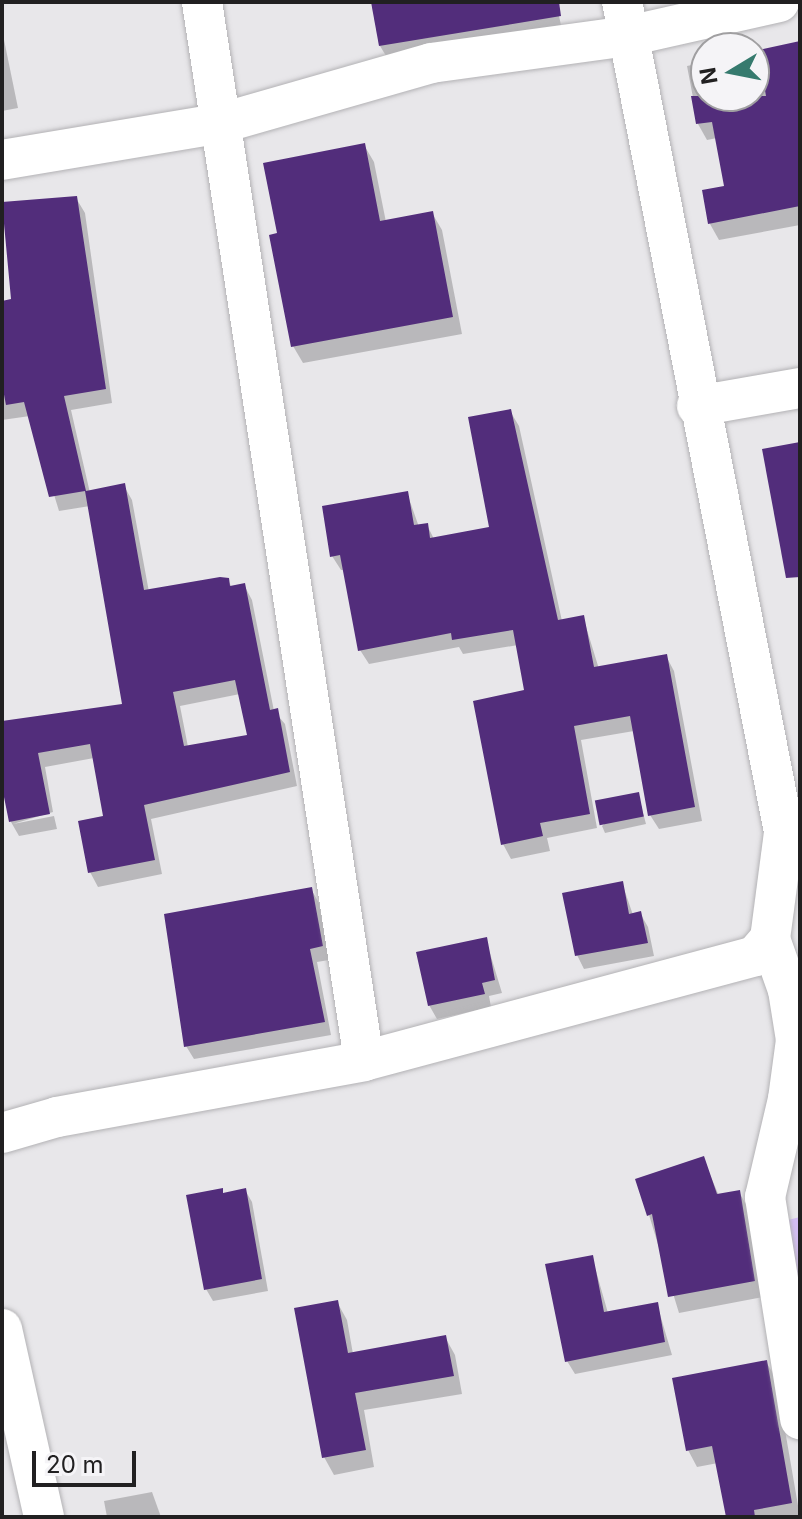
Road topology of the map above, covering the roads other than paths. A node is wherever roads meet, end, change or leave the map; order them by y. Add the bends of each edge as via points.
1 (202, 2) edge
2 (779, 2) edge
3 (625, 19) edge
4 (222, 123) junction
5 (2, 160) edge
6 (800, 388) edge
7 (697, 406) junction
8 (792, 831) edge
9 (770, 939) junction
10 (364, 1061) junction
11 (794, 1103) edge
12 (2, 1133) edge
13 (2, 1329) edge
14 (800, 1419) edge
15 (44, 1517) edge

1 - 4 street
2 - 3 street
3 - 4 street via 431,63
3 - 7 street
4 - 5 street
4 - 10 street
6 - 7 street
7 - 8 street
8 - 9 street
9 - 10 street via 755,956
9 - 11 street via 788,990 796,1040
10 - 12 street via 57,1117
11 - 14 street via 765,1197
13 - 15 street

